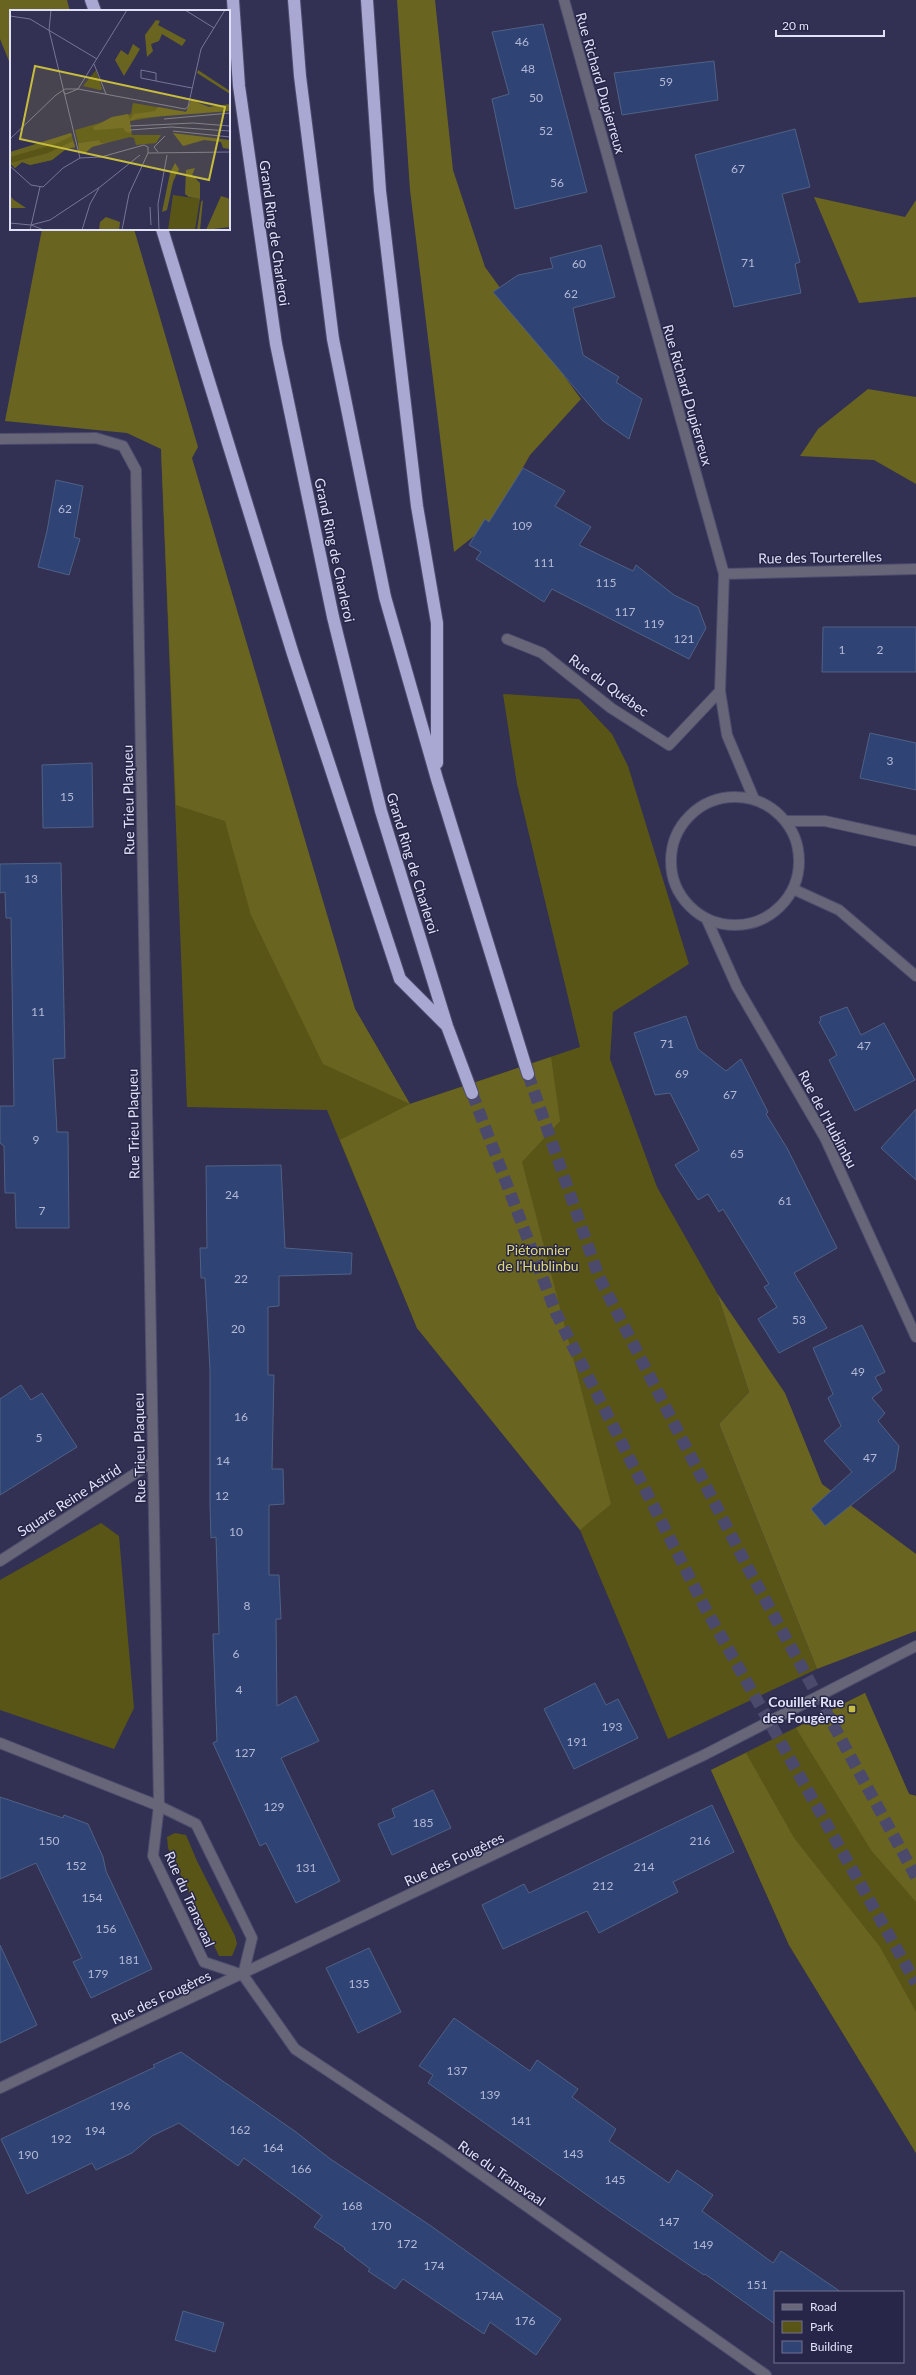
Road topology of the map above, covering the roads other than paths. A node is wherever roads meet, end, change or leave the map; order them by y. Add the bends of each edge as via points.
1 (91, 0) edge
2 (233, 0) edge
3 (294, 0) edge
4 (367, 0) edge
5 (564, 0) edge
6 (95, 10) edge
7 (162, 230) edge
8 (0, 439) edge
9 (916, 569) edge
10 (724, 574) junction
11 (507, 639) dead end
12 (720, 691) junction
13 (437, 779) junction
14 (754, 799) junction
15 (786, 821) junction
16 (916, 841) edge
17 (793, 890) junction
18 (707, 920) junction
19 (916, 976) edge
20 (447, 1026) junction
21 (528, 1074) tunnel mouth
22 (472, 1093) tunnel mouth
23 (916, 1337) edge
24 (153, 1462) junction
25 (0, 1561) edge
26 (916, 1646) edge
27 (0, 1743) edge
28 (159, 1806) junction
29 (243, 1975) junction
30 (0, 2088) edge
31 (766, 2375) edge

1 - 6 highway
2 - 20 highway, Grand Ring de Charleroi via 239,86 276,344 333,616 381,811
3 - 13 highway via 300,76 333,339 385,597
4 - 13 highway via 380,191 418,506 437,623
5 - 10 street, Rue Richard Dupierreux
7 - 20 highway via 293,654 400,979
8 - 24 street, Rue Trieu Plaqueu via 96,438 123,446 136,470
9 - 10 street, Rue des Tourterelles
10 - 12 street, Rue Richard Dupierreux
11 - 12 street, Rue du Québec via 542,653 611,708 669,745
12 - 14 street, Rue Richard Dupierreux via 727,736
13 - 21 highway
14 - 15 street via 772,808
14 - 18 street via 721,798 702,805 684,821 676,834 670,859 672,874 680,895
15 - 16 street via 825,821
15 - 17 street via 797,841 801,864
17 - 18 street via 782,906 765,919 750,924 726,925
17 - 19 street via 839,910
18 - 23 street, Rue de l'Hublinbu via 737,987 825,1138
20 - 22 highway, Grand Ring de Charleroi
24 - 25 street, Square Reine Astrid
24 - 28 street, Rue Trieu Plaqueu
26 - 29 street, Rue des Fougères via 704,1755
27 - 28 street
28 - 29 street via 196,1824 252,1938
28 - 29 street, Rue du Transvaal via 153,1856 204,1962
29 - 30 street, Rue des Fougères
29 - 31 street, Rue du Transvaal via 295,2049 441,2146

